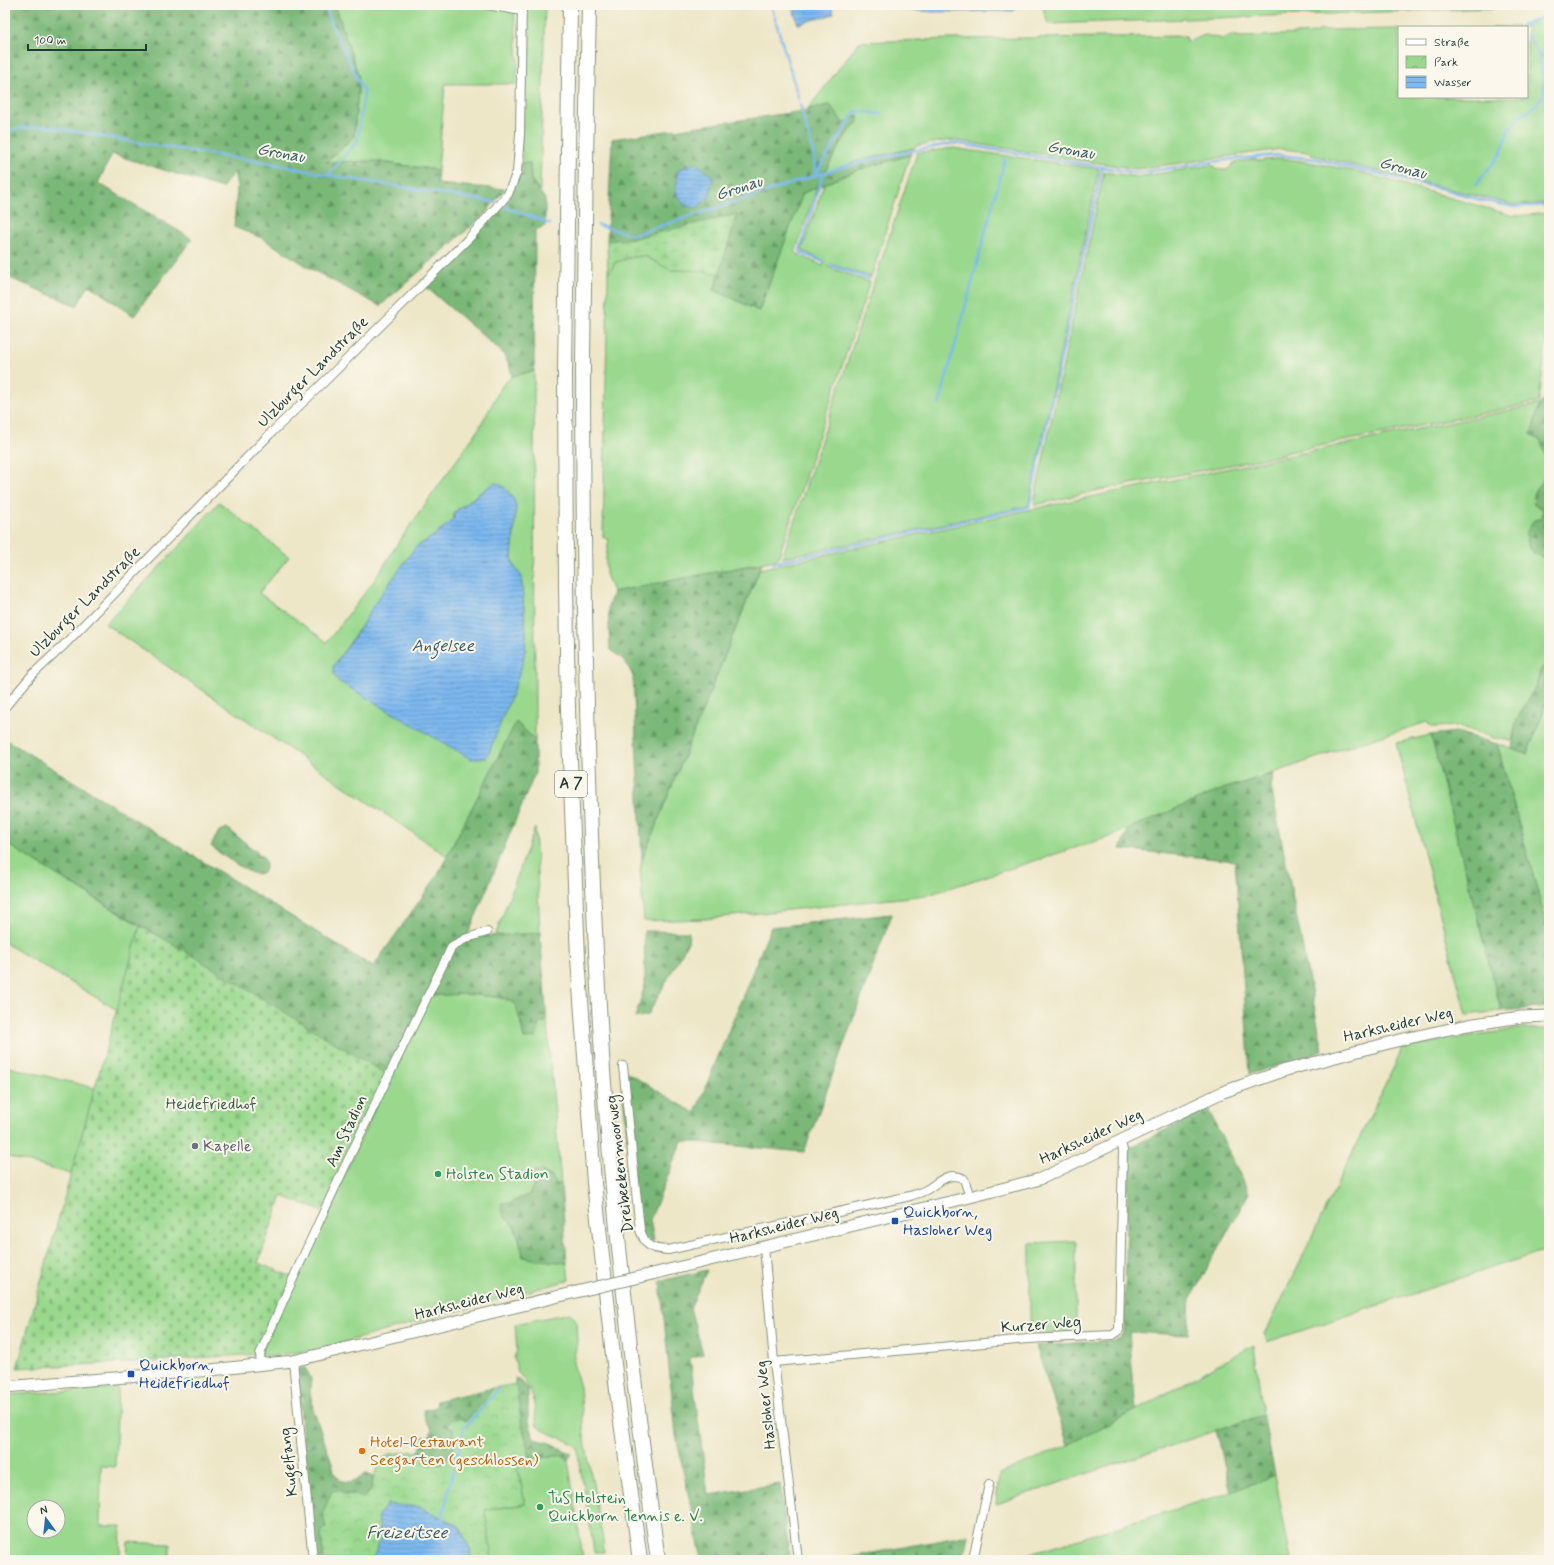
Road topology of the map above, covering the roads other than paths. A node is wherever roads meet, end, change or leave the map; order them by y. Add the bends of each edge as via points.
1 (487, 5) edge
2 (570, 5) edge
3 (589, 5) edge
4 (522, 8) edge
5 (5, 707) edge
6 (487, 932) dead end
7 (1549, 1016) edge
8 (624, 1066) dead end
9 (1121, 1141) junction
10 (970, 1197) junction
11 (764, 1247) junction
12 (293, 1360) junction
13 (774, 1362) junction
14 (261, 1365) junction
15 (5, 1387) edge
16 (989, 1484) dead end
17 (313, 1560) edge
18 (640, 1560) edge
19 (658, 1560) edge
20 (798, 1560) edge
21 (973, 1560) edge

1 - 4 street
2 - 18 highway, A 7 via 565,363 566,586 578,958 595,1191 618,1400
3 - 19 highway, A 7 via 583,366 591,816 603,1069 612,1182 636,1398
4 - 5 street, Ulzburger Landstraße via 519,150 517,172 508,194 492,214 32,675
6 - 14 street, Am Stadion via 452,946 293,1277 260,1354
7 - 9 main road, Harksheider Weg via 1521,1017 1454,1028 1286,1070 1223,1092
8 - 10 street, Dreibeekenmoorweg via 640,1230 648,1246 658,1250 668,1250 910,1196 946,1177 964,1178
9 - 10 main road, Harksheider Weg via 1040,1179
9 - 13 street, Kurzer Weg via 1123,1151 1119,1330 1113,1335 1028,1339
10 - 11 main road, Harksheider Weg
11 - 12 main road, Harksheider Weg, bridge
11 - 13 street, Hasloher Weg
12 - 14 main road, Harksheider Weg
12 - 17 street, Kugelfang
13 - 20 street, Hasloher Weg
14 - 15 main road, Harksheider Weg
16 - 21 street

